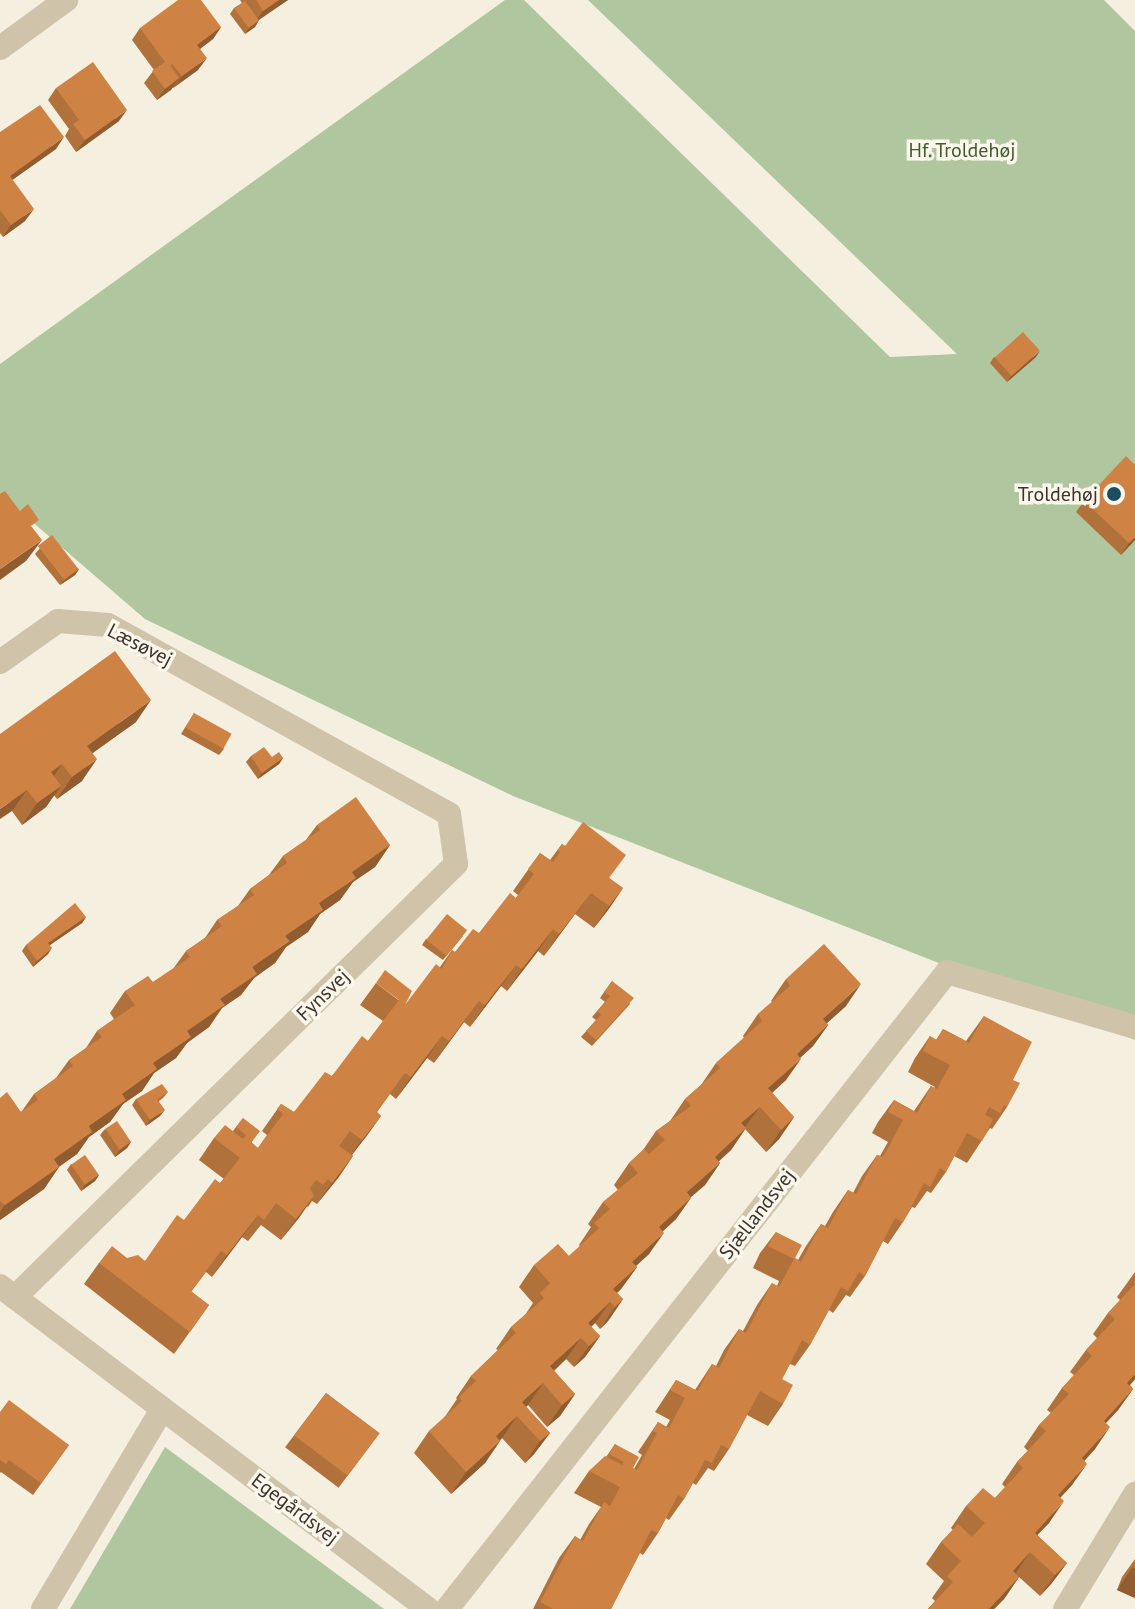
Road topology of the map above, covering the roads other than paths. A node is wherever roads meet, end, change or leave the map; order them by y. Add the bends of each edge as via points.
1 (66, 0) edge
2 (0, 48) edge
3 (0, 662) edge
4 (278, 721) joint
5 (1135, 1027) edge
6 (7, 1292) edge
7 (162, 1409) junction
8 (1135, 1494) edge
9 (43, 1609) edge
10 (428, 1609) edge
11 (447, 1609) edge
12 (1065, 1609) edge

1 - 2 street
3 - 4 street, Læsøvej via 58,621 108,625
4 - 6 street, Fynsvej via 449,814 456,864
5 - 11 street, Sjællandsvej via 947,972
6 - 7 street, Egegårdsvej
7 - 9 street
7 - 10 street, Egegårdsvej
8 - 12 street

